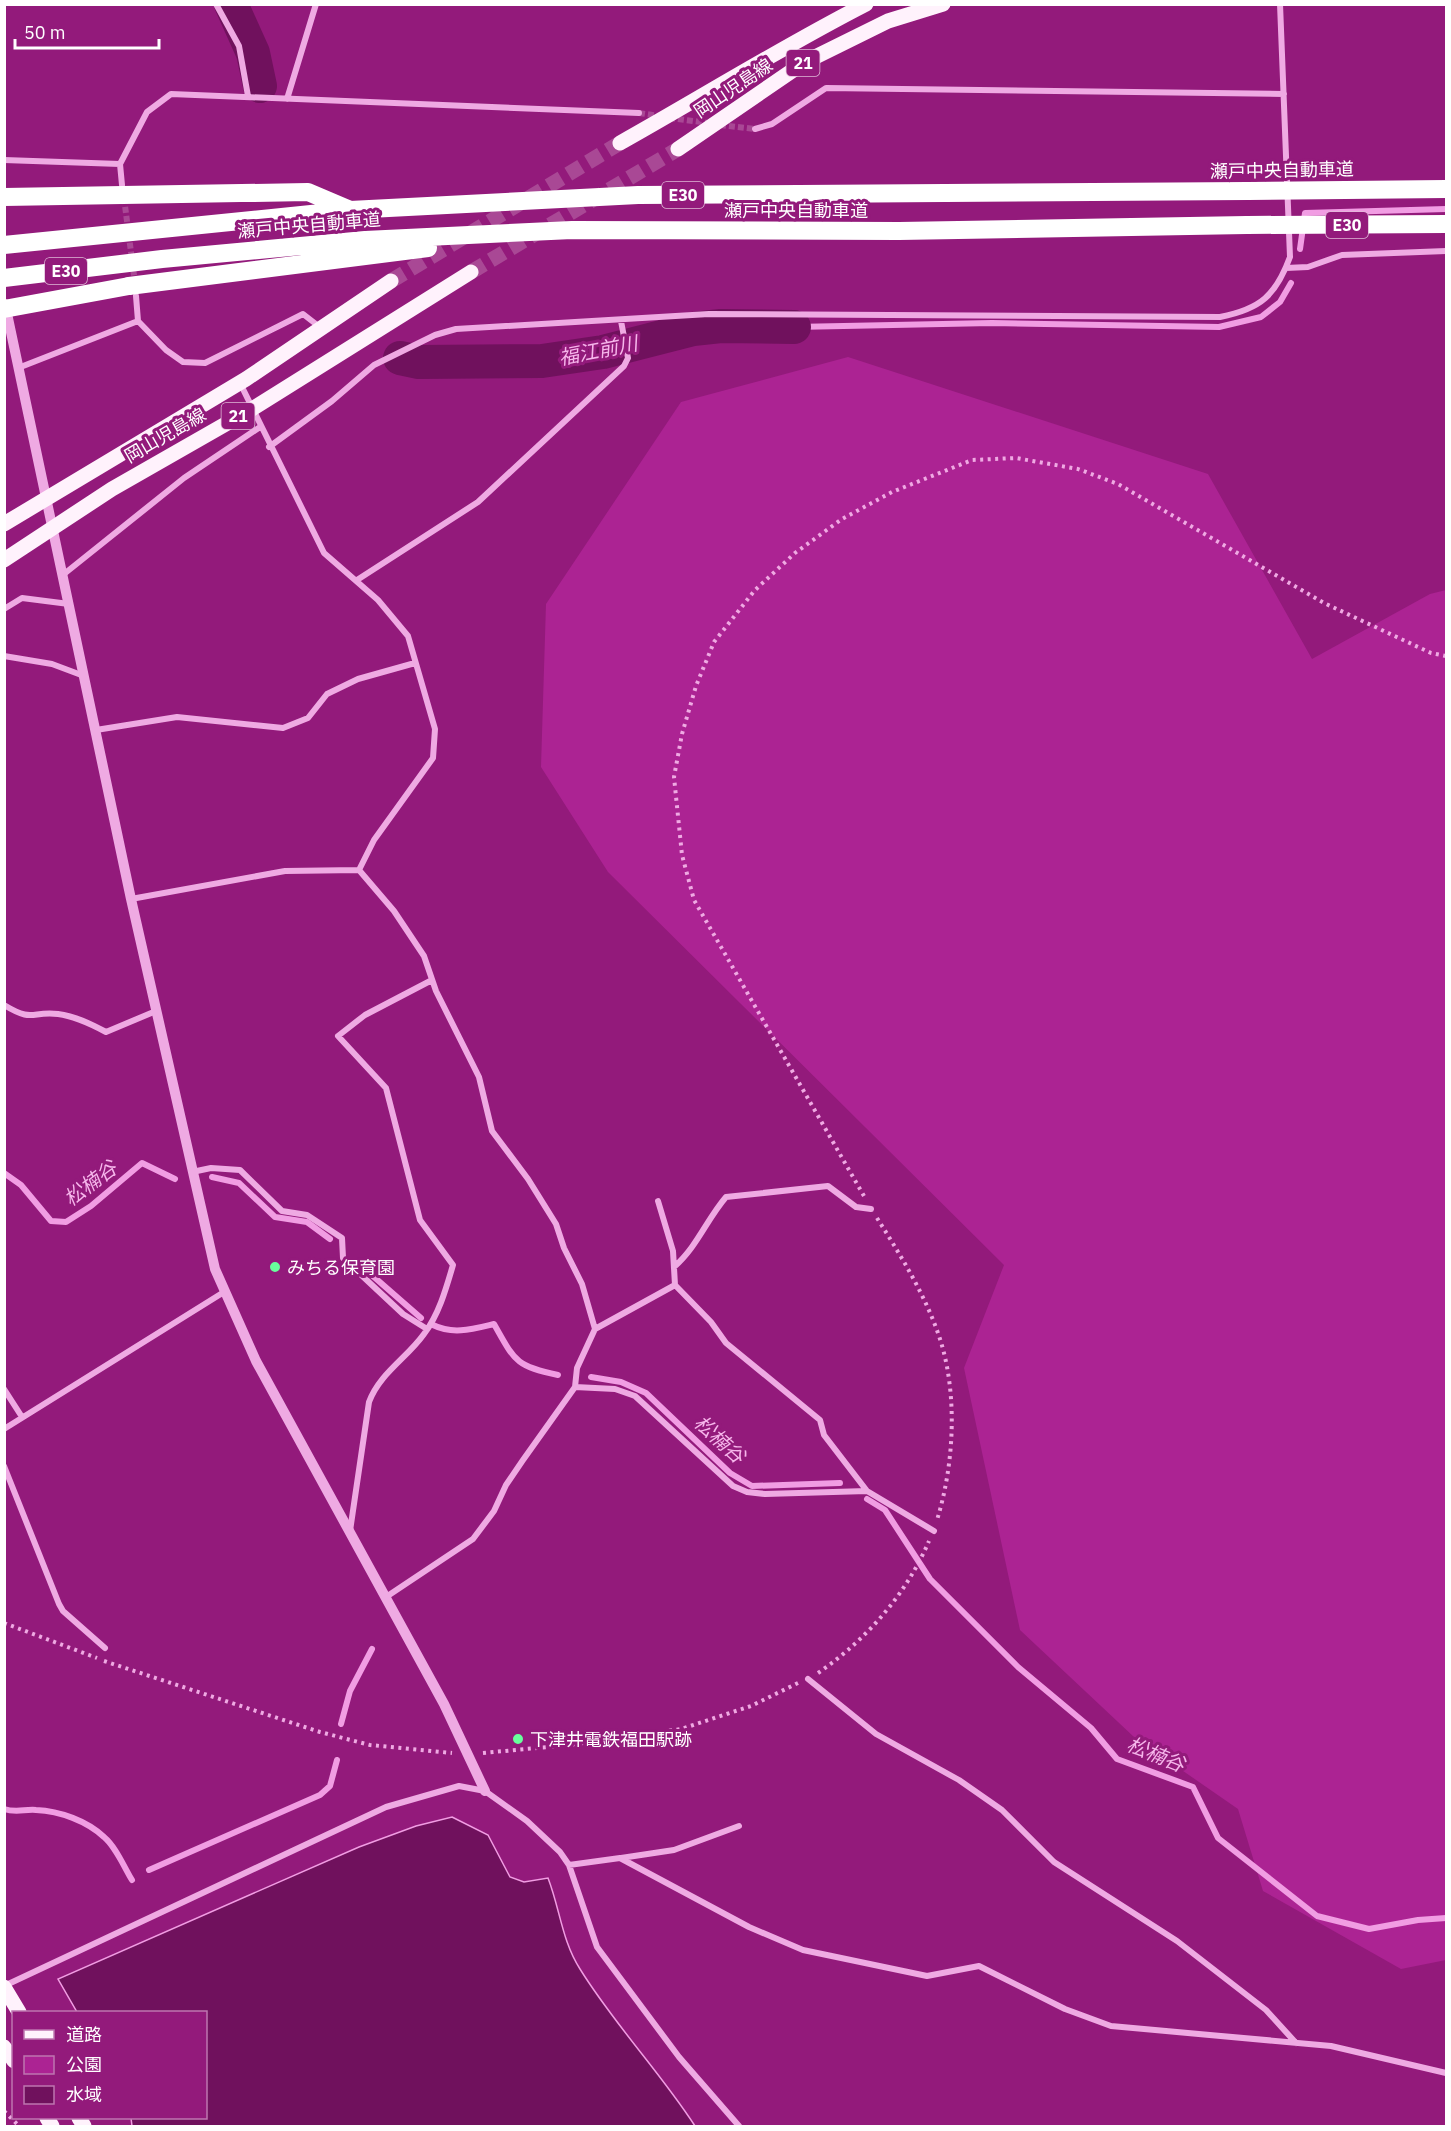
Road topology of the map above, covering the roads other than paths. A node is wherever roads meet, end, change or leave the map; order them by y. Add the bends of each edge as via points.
1 (216, 4) edge
2 (316, 4) edge
3 (866, 4) edge
4 (943, 4) edge
5 (1280, 4) edge
6 (1284, 94) junction
7 (248, 96) junction
8 (287, 99) junction
9 (639, 113) tunnel mouth
10 (755, 129) tunnel mouth
11 (620, 143) tunnel mouth
12 (678, 148) tunnel mouth
13 (4, 160) edge
14 (120, 164) junction
15 (1446, 189) edge
16 (118, 191) junction
17 (4, 197) edge
18 (350, 210) junction
19 (1446, 224) edge
20 (572, 231) junction
21 (4, 245) edge
22 (1446, 251) edge
23 (1286, 268) junction
24 (471, 272) tunnel mouth
25 (4, 278) edge
26 (391, 281) tunnel mouth
27 (133, 291) junction
28 (4, 304) edge
29 (4, 309) edge
30 (138, 321) junction
31 (621, 321) junction
32 (321, 328) junction
33 (18, 368) junction
34 (239, 383) junction
35 (252, 409) junction
36 (260, 426) junction
37 (269, 447) junction
38 (47, 497) junction
39 (4, 524) edge
40 (54, 529) junction
41 (4, 560) edge
42 (64, 574) junction
43 (357, 580) junction
44 (69, 604) junction
45 (4, 609) edge
46 (4, 656) edge
47 (415, 663) junction
48 (85, 676) junction
49 (96, 730) junction
50 (359, 870) junction
51 (131, 899) junction
52 (432, 980) junction
53 (4, 1005) edge
54 (156, 1011) junction
55 (191, 1172) junction
56 (658, 1201) dead end
57 (871, 1209) road end
58 (674, 1267) junction
59 (675, 1285) junction
60 (224, 1292) junction
61 (427, 1329) junction
62 (595, 1329) junction
63 (575, 1387) junction
64 (4, 1389) edge
65 (22, 1417) junction
66 (4, 1429) edge
67 (4, 1467) edge
68 (867, 1491) junction
69 (350, 1531) junction
70 (934, 1531) road end
71 (386, 1597) junction
72 (105, 1648) dead end
73 (808, 1678) road end
74 (485, 1791) junction
75 (740, 1826) dead end
76 (620, 1858) junction
77 (569, 1865) junction
78 (4, 1986) edge
79 (18, 2011) edge
80 (1296, 2043) junction
81 (1446, 2073) edge
82 (739, 2127) edge

1 - 7 street via 239,46
2 - 8 street
3 - 11 main road, 岡山児島線 / 21 via 794,41
4 - 12 main road, 岡山児島線 / 21 via 888,21 806,62
5 - 6 street
6 - 10 street via 826,88 772,124
6 - 23 street via 1290,256
7 - 8 street
7 - 14 street via 171,94 147,112
8 - 9 street
13 - 14 street
14 - 16 street
15 - 18 highway, 瀬戸中央自動車道 / E30, bridge via 638,195
16 - 17 highway
16 - 18 highway via 308,192
18 - 21 highway, 瀬戸中央自動車道 / E30
19 - 20 highway, 瀬戸中央自動車道 / E30, bridge
20 - 25 highway, 瀬戸中央自動車道 / E30 via 366,240
20 - 27 highway
22 - 23 street via 1342,255 1308,267
23 - 31 street via 1281,282 1262,304 1220,317 709,314
24 - 35 main road, 岡山児島線 / 21
26 - 32 main road, 岡山児島線 / 21
27 - 29 highway, bridge
27 - 30 street
28 - 33 street
30 - 32 street via 183,362 205,363 303,314
30 - 33 street
31 - 37 street via 456,329 435,335 374,365
31 - 43 street via 628,358 624,366 478,502
32 - 34 main road, 岡山児島線 / 21
33 - 38 street
34 - 35 street
34 - 38 main road, 岡山児島線 / 21
35 - 36 street
35 - 40 main road, 岡山児島線 / 21 via 112,489
36 - 37 street
36 - 42 street via 184,478
37 - 43 street via 324,554
38 - 39 main road, 岡山児島線 / 21
38 - 40 street
40 - 41 main road, 岡山児島線 / 21
40 - 42 street
42 - 44 street
43 - 47 street via 408,636
44 - 45 street via 21,598
44 - 48 street
46 - 48 street via 52,664
47 - 49 street via 358,679 327,694 308,718 283,728 177,717
47 - 50 street via 435,729 433,758 374,840
48 - 49 street
49 - 51 street
50 - 51 street via 285,871
50 - 52 street via 424,956
51 - 54 street
52 - 61 street via 365,1015 338,1036 386,1088 420,1220 453,1265 441,1305
52 - 62 street via 479,1077 492,1131 556,1224 582,1284
53 - 54 street via 24,1017 57,1014 106,1032
54 - 55 street
55 - 60 street
55 - 61 street via 211,1168 240,1170 282,1211 307,1215 342,1238 343,1258 403,1314
56 - 58 street
57 - 58 street via 856,1207 828,1186 726,1197 695,1245
58 - 59 street
59 - 62 street
59 - 68 street via 726,1342 820,1420 824,1435
60 - 65 street
60 - 69 street via 256,1360
61 - 69 street via 372,1394
62 - 63 street via 577,1368
63 - 68 street via 615,1389 635,1396 732,1486 747,1492
63 - 71 street via 473,1539
64 - 65 street
65 - 66 street
67 - 72 street via 59,1604
68 - 70 street
69 - 71 street
71 - 74 street
73 - 80 street via 876,1734 1002,1810 1054,1862 1177,1941 1266,2010
74 - 77 street via 527,1821
74 - 78 street via 459,1786 386,1808
75 - 76 street via 674,1850
76 - 77 street
76 - 80 street via 749,1927 803,1950 927,1976 979,1966 1065,2009 1111,2026
77 - 82 street via 597,1947 679,2057
78 - 79 main road
80 - 81 street via 1331,2046

